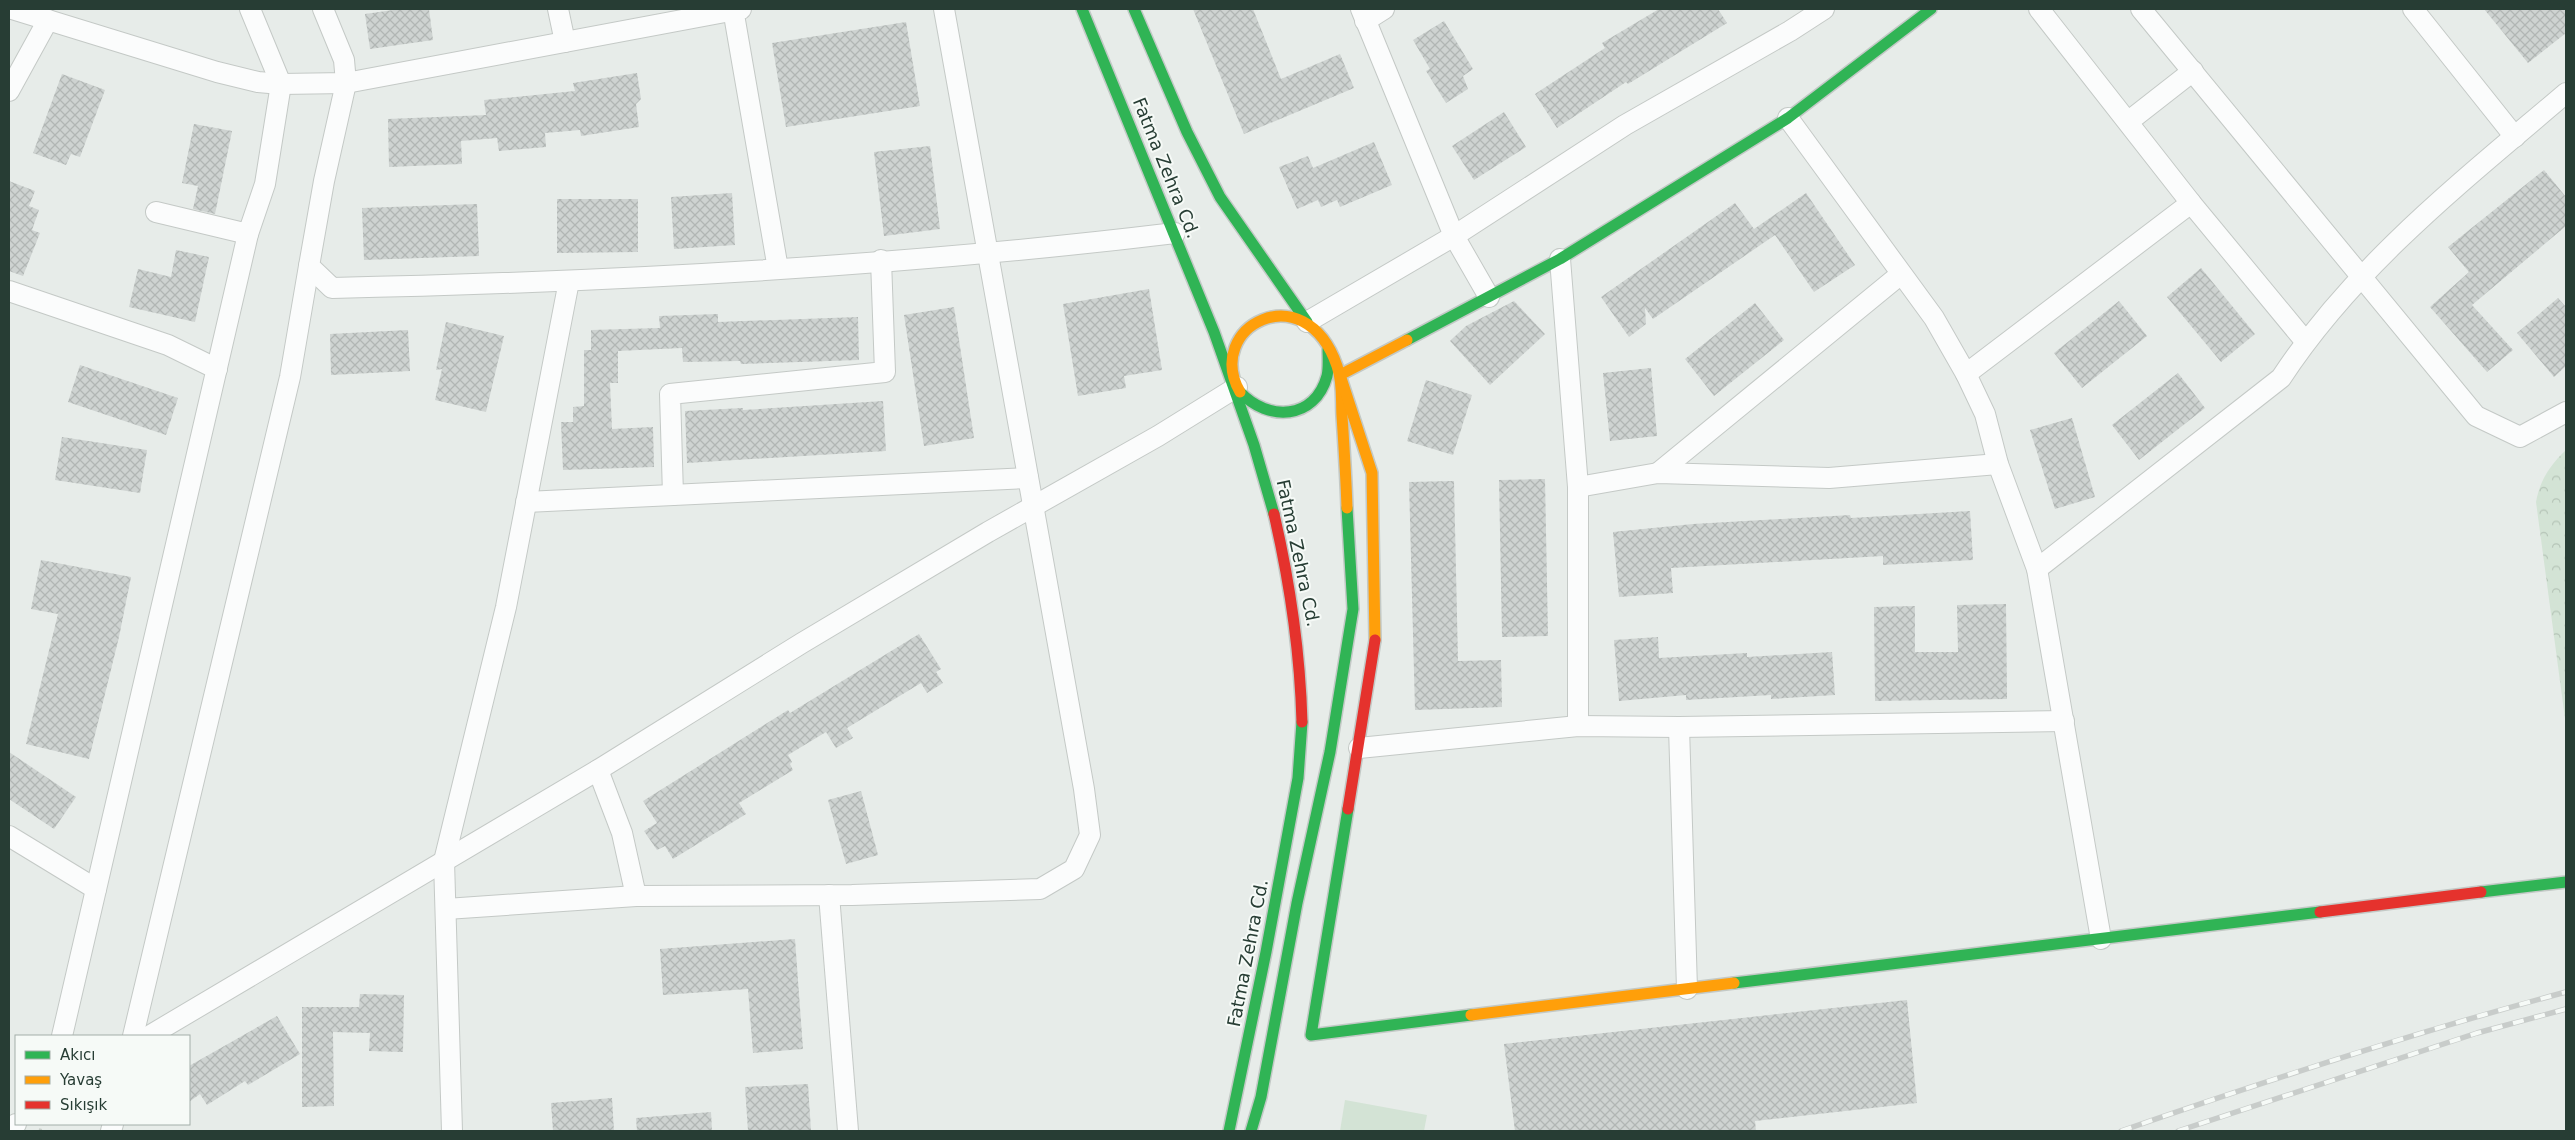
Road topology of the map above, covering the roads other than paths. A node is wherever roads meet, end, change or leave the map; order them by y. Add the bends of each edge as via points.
1 (12, 9) edge
2 (250, 9) edge
3 (323, 9) edge
4 (558, 9) edge
5 (736, 9) edge
6 (944, 9) edge
7 (1082, 9) edge
8 (1134, 9) edge
9 (1384, 9) edge
10 (1824, 9) edge
11 (1930, 9) edge
12 (2039, 9) edge
13 (2141, 9) edge
14 (2412, 9) edge
15 (1363, 15) edge
16 (48, 20) junction
17 (565, 42) junction
18 (2193, 72) junction
19 (346, 83) junction
20 (281, 84) junction
21 (9, 91) edge
22 (2566, 93) edge
23 (1788, 118) junction
24 (2129, 121) junction
25 (2514, 137) junction
26 (2191, 203) junction
27 (156, 212) dead end
28 (1175, 233) junction
29 (248, 234) junction
30 (1454, 236) junction
31 (989, 252) junction
32 (1560, 259) junction
33 (881, 260) junction
34 (310, 266) junction
35 (778, 269) junction
36 (1901, 274) junction
37 (2362, 275) junction
38 (569, 281) junction
39 (9, 291) edge
40 (1489, 297) junction
41 (1307, 322) junction
42 (2305, 341) junction
43 (1328, 349) junction
44 (217, 369) junction
45 (1966, 374) junction
46 (1340, 375) junction
47 (1237, 387) junction
48 (2566, 412) edge
49 (1998, 464) junction
50 (1658, 474) junction
51 (1028, 478) junction
52 (1578, 487) junction
53 (674, 495) junction
54 (526, 502) junction
55 (1033, 507) junction
56 (2037, 569) junction
57 (2064, 721) junction
58 (1578, 726) junction
59 (1678, 727) junction
60 (1358, 748) junction
61 (598, 770) junction
62 (9, 836) edge
63 (444, 861) junction
64 (2566, 882) edge
65 (96, 889) junction
66 (829, 895) junction
67 (636, 896) junction
68 (446, 908) junction
69 (2102, 939) junction
70 (1687, 989) junction
71 (62, 1035) edge
72 (133, 1035) edge
73 (151, 1035) edge
74 (452, 1131) edge
75 (848, 1131) edge
76 (1229, 1131) edge
77 (1251, 1131) edge

1 - 16 street
2 - 20 street
3 - 19 street via 344,60
4 - 17 street
5 - 17 street
5 - 35 street
6 - 31 street
7 - 28 main road, Fatma Zehra Cd.
8 - 41 main road, Fatma Zehra Cd. via 1187,132 1220,197
9 - 15 street
10 - 30 street via 1790,32 1625,125
11 - 23 main road
12 - 24 street
13 - 18 street
14 - 25 street
15 - 30 street
16 - 20 street via 217,72
16 - 21 street
17 - 19 street
18 - 24 street
18 - 37 street
19 - 20 street
19 - 34 street via 324,181
20 - 29 street via 265,184
22 - 25 street
23 - 32 main road
23 - 36 street
24 - 26 street
25 - 37 street
26 - 42 street
26 - 45 street
27 - 29 street
28 - 31 street
28 - 47 main road, Fatma Zehra Cd.
29 - 44 street
30 - 40 street
30 - 41 street
31 - 33 street
31 - 51 street
32 - 40 main road
32 - 52 street
33 - 35 street
33 - 53 street via 885,372 670,394
34 - 38 street via 332,288
34 - 72 street via 290,377
35 - 38 street
36 - 45 street via 1934,318
36 - 50 street
37 - 42 street
37 - 48 street via 2476,416 2520,437
38 - 54 street
39 - 44 street via 168,345
40 - 46 main road
41 - 43 main road via 1323,338
41 - 47 main road via 1292,316 1276,315 1247,328 1237,340 1232,356 1232,372
42 - 56 street via 2281,378
43 - 46 main road via 1336,358
43 - 47 main road via 1328,381 1313,401 1292,412 1276,414 1260,410 1246,400
44 - 65 street
45 - 49 street via 1985,414
46 - 60 main road via 1372,473 1377,631
46 - 77 main road via 1353,609 1330,752 1297,903 1261,1097
47 - 55 street
47 - 76 main road, Fatma Zehra Cd. via 1276,516 1289,577 1301,657 1302,743 1253,1024
49 - 50 street via 1829,478
49 - 56 street
50 - 52 street
51 - 53 street
51 - 55 street
52 - 58 street
53 - 54 street
54 - 63 street via 506,607
55 - 61 street via 802,643
55 - 66 street via 1090,835 1074,869 1040,888
56 - 57 street
57 - 59 street
57 - 69 street
58 - 59 street
58 - 60 street
59 - 70 street
60 - 70 main road via 1310,1034
61 - 63 street
61 - 67 street via 622,833
62 - 65 street
63 - 68 street
63 - 73 street
64 - 69 main road
65 - 71 street
66 - 67 street
66 - 75 street
67 - 68 street
68 - 74 street
69 - 70 main road

